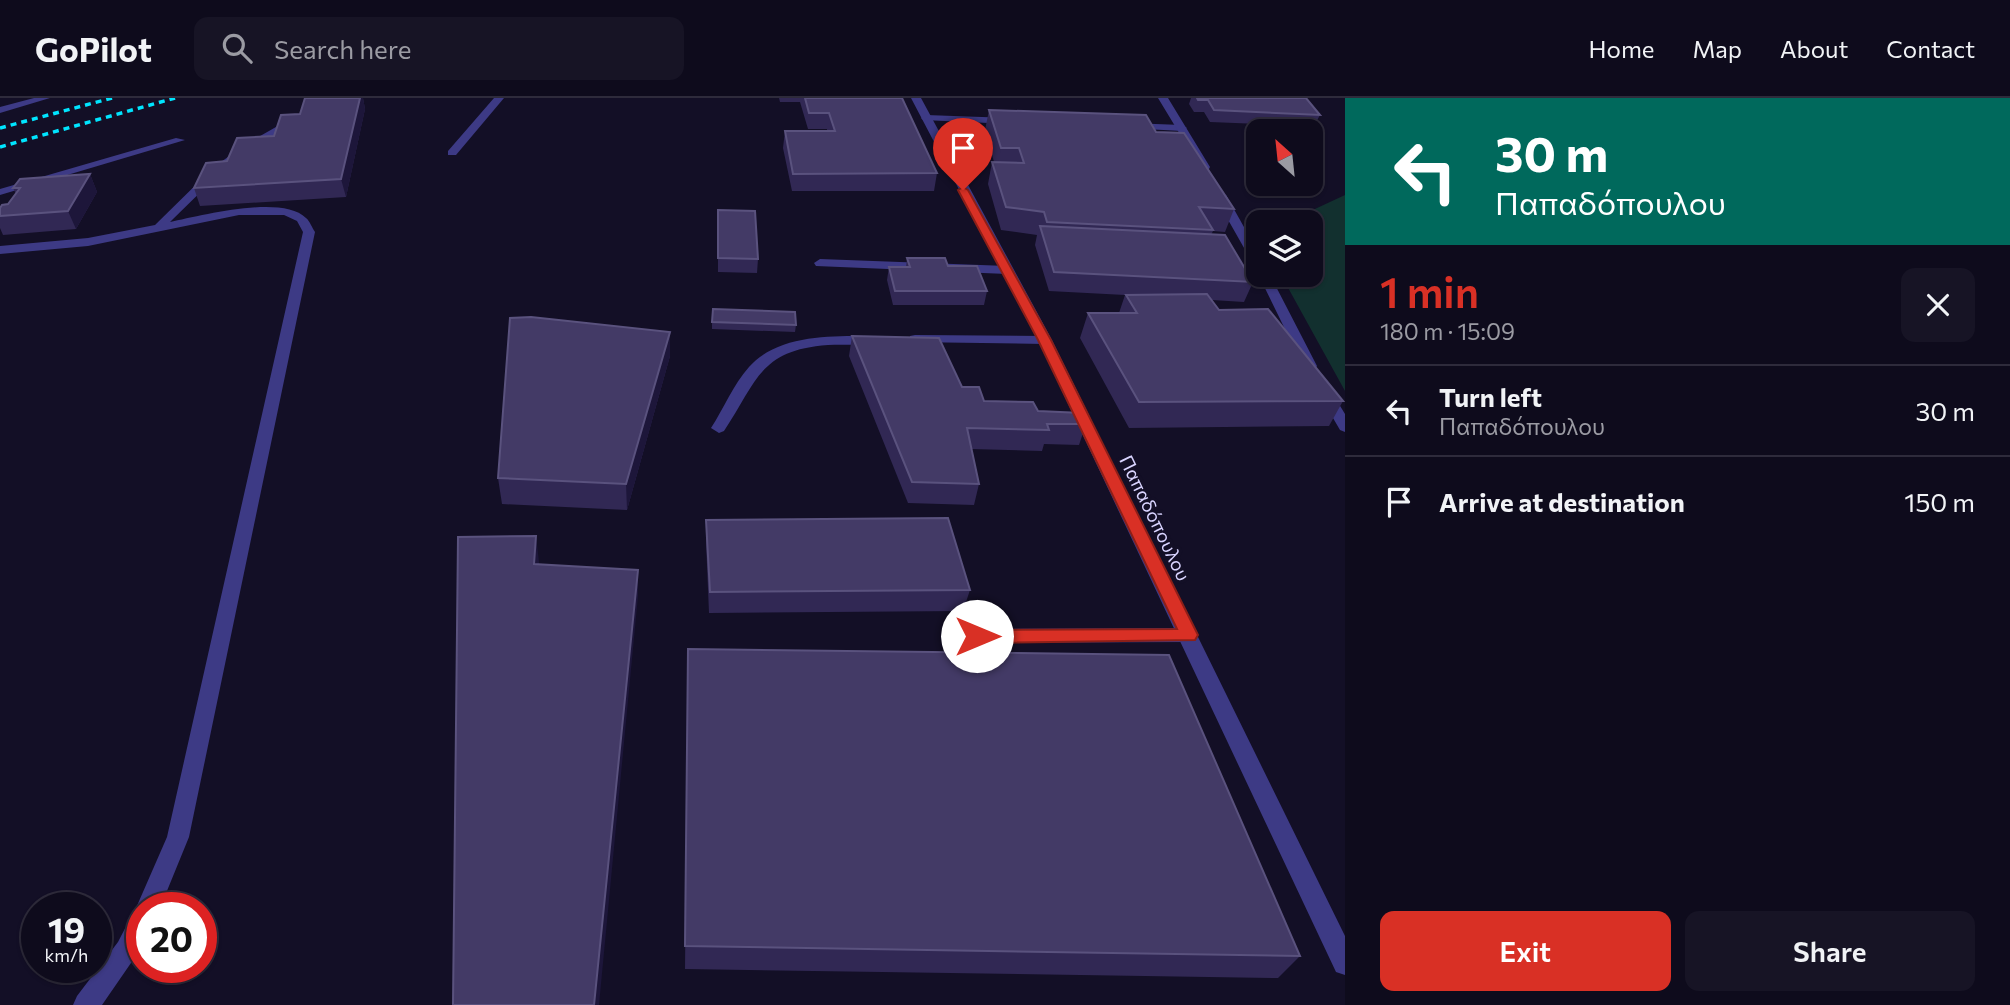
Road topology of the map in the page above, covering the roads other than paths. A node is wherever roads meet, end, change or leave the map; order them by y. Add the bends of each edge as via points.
1 (45, 98) edge
2 (499, 98) edge
3 (916, 98) edge
4 (1163, 98) edge
5 (0, 110) edge
6 (926, 118) junction
7 (1020, 122) edge
8 (286, 125) edge
9 (1115, 125) edge
10 (1182, 128) junction
11 (180, 140) dead end
12 (452, 153) dead end
13 (1210, 177) edge
14 (1217, 189) edge
15 (0, 192) edge
16 (160, 227) junction
17 (1246, 241) edge
18 (0, 250) edge
19 (820, 263) dead end
20 (1007, 270) junction
21 (1271, 287) edge
22 (1045, 340) junction
23 (1345, 427) edge
24 (719, 428) dead end
25 (1189, 635) junction
26 (977, 636) dead end
27 (155, 892) edge
28 (126, 952) edge
29 (1345, 963) edge
30 (86, 1005) edge

1 - 5 street
2 - 12 street
3 - 6 street, Παπαδόπουλου
4 - 10 street
6 - 7 street
6 - 20 street, Παπαδόπουλου
8 - 16 street via 210,172
9 - 10 street
10 - 13 street
11 - 15 street
14 - 17 street
16 - 18 street via 88,242
16 - 27 street via 207,216 265,211 286,212 301,219 309,232 178,837
19 - 20 street
20 - 22 street, Παπαδόπουλου
21 - 23 street
22 - 24 street via 819,341 777,355 758,367
22 - 25 street, Παπαδόπουλου
25 - 26 street
25 - 29 street, Παπαδόπουλου
28 - 30 street

